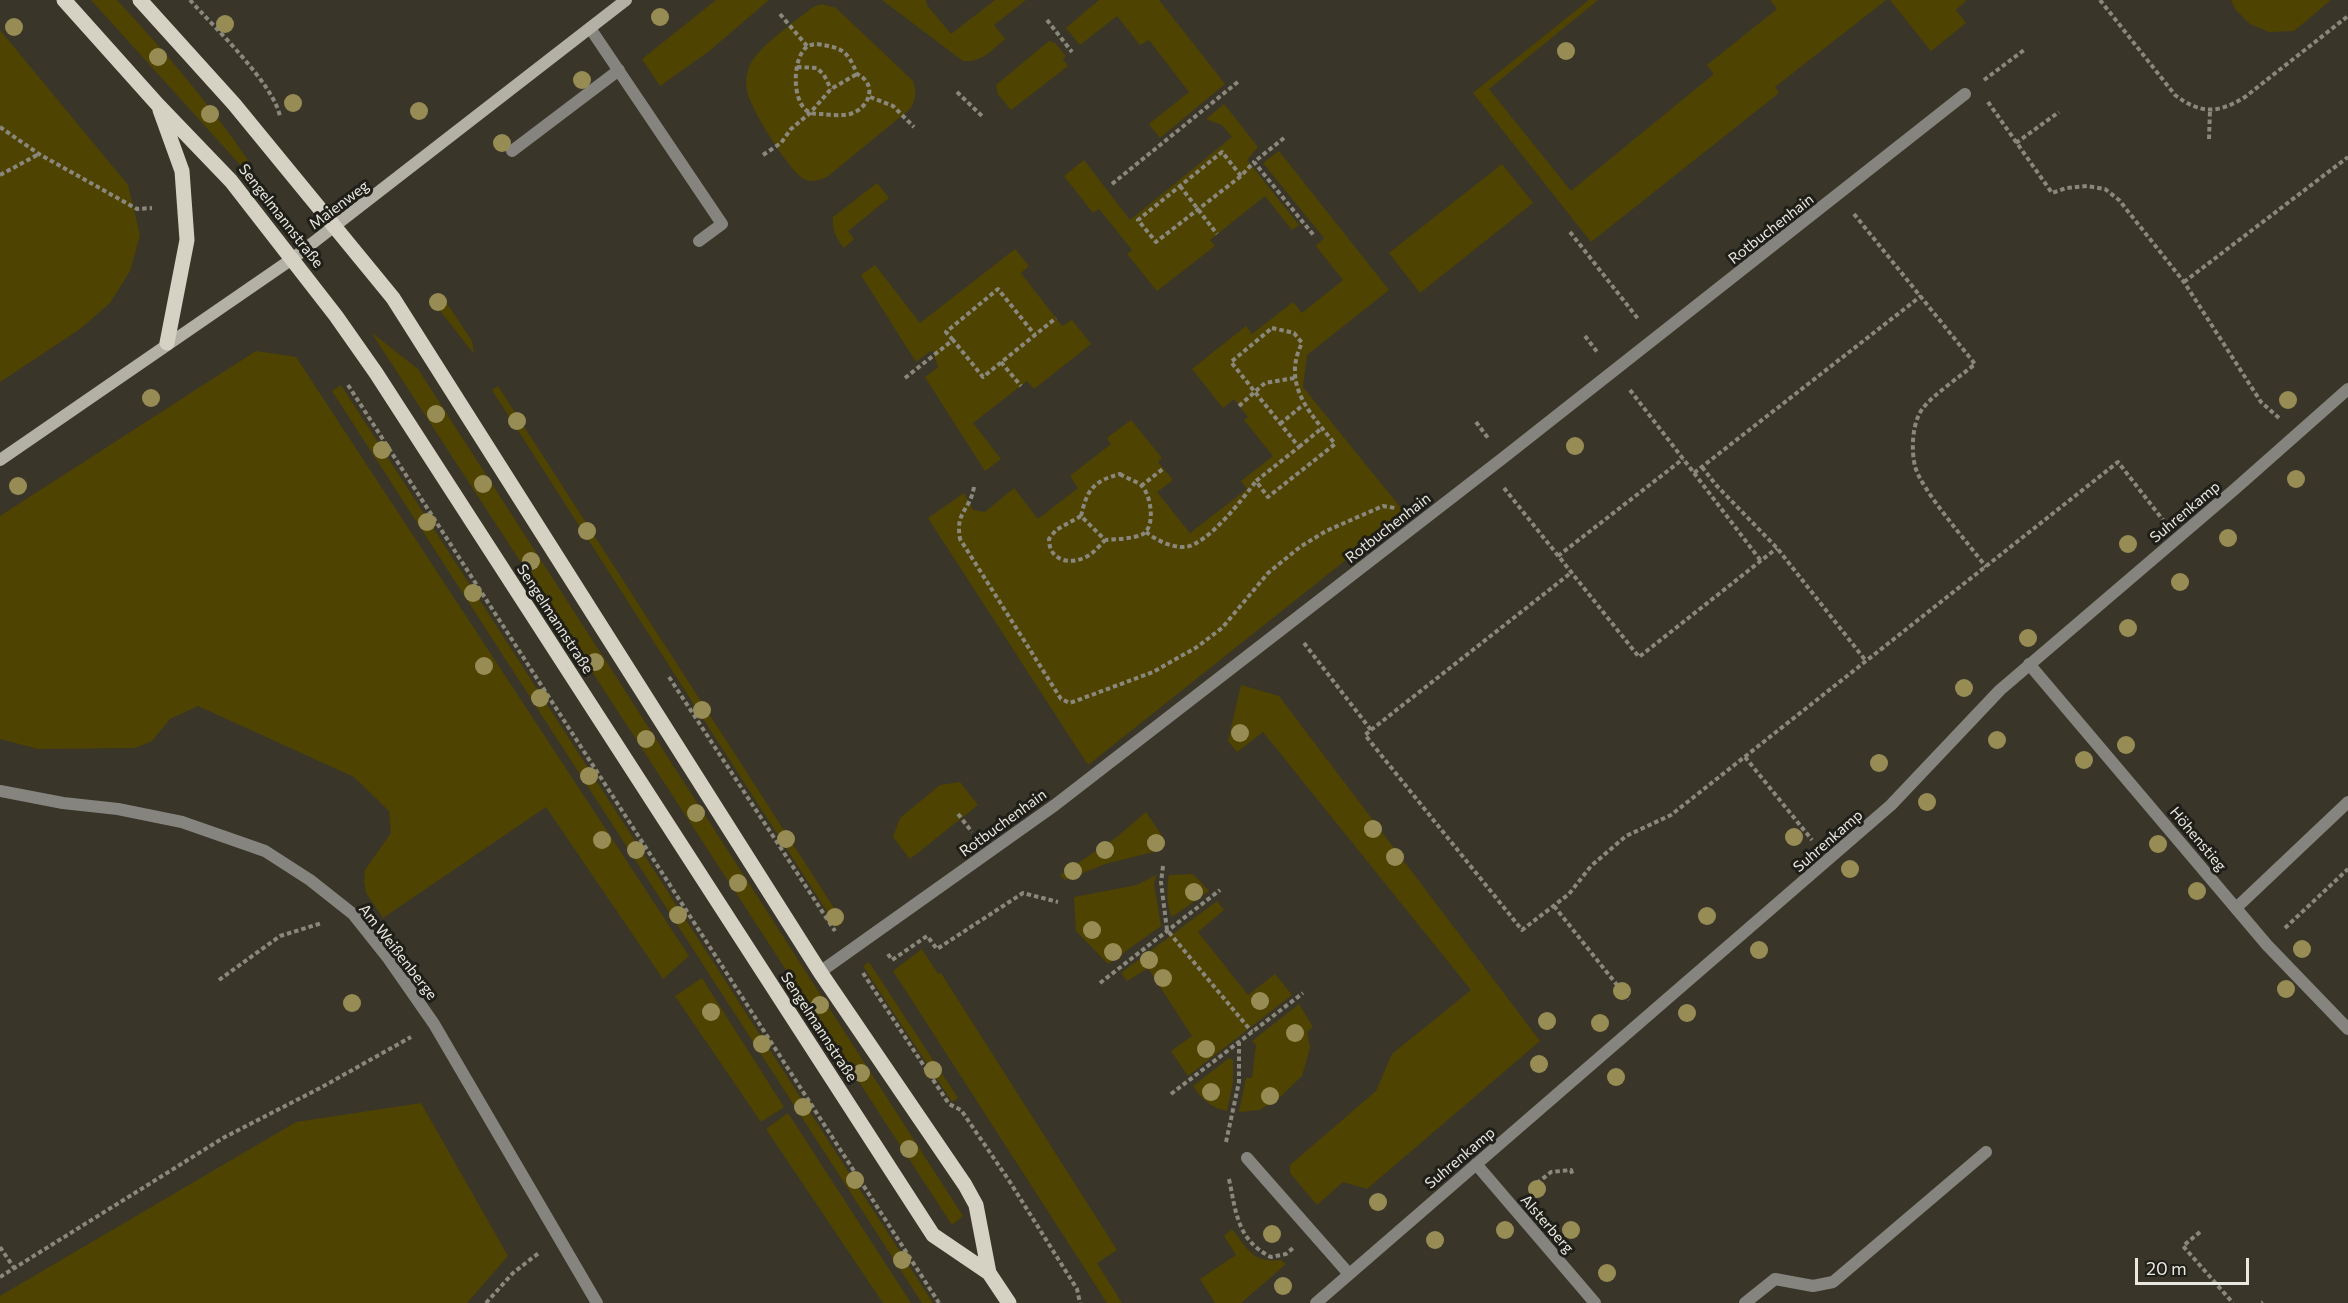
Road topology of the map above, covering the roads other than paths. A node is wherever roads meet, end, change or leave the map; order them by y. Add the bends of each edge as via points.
1 (64, 0) edge
2 (140, 0) edge
3 (626, 0) edge
4 (590, 28) junction
5 (619, 70) junction
6 (1965, 94) road end
7 (158, 105) junction
8 (512, 151) dead end
9 (335, 227) junction
10 (699, 241) dead end
11 (292, 259) junction
12 (167, 343) junction
13 (2348, 389) edge
14 (0, 460) edge
15 (2029, 664) junction
16 (0, 791) edge
17 (2348, 802) edge
18 (2236, 908) junction
19 (820, 972) junction
20 (2348, 1029) edge
21 (1986, 1152) dead end
22 (1247, 1158) dead end
23 (1476, 1164) junction
24 (989, 1273) junction
25 (1349, 1274) junction
26 (597, 1303) edge
27 (1009, 1303) edge
28 (1316, 1303) edge
29 (1595, 1303) edge
30 (1745, 1303) edge

1 - 7 main road, Sengelmannstraße
2 - 9 main road, Sengelmannstraße via 234,104
3 - 4 street, Maienweg
4 - 5 street
4 - 9 street, Maienweg
5 - 8 street
5 - 10 street via 722,224
6 - 19 street, Rotbuchenhain via 1055,805
7 - 11 main road, Sengelmannstraße via 231,181
7 - 12 main road via 182,171 187,240
9 - 11 street, Maienweg
9 - 19 main road, Sengelmannstraße via 393,298
11 - 12 street, Maienweg
11 - 24 main road, Sengelmannstraße via 376,373 933,1235
12 - 14 street, Maienweg
13 - 15 street, Suhrenkamp
15 - 18 street, Höhenstieg
15 - 23 street, Suhrenkamp via 1892,805
16 - 26 street, Am Weißenberge via 182,822 265,850 353,914 434,1024
17 - 18 street
18 - 20 street, Höhenstieg
19 - 24 main road, Sengelmannstraße via 976,1205
21 - 30 street via 1833,1282 1813,1286 1774,1279
22 - 25 street
23 - 25 street, Suhrenkamp
23 - 29 street, Alsterberg
24 - 27 main road, Sengelmannstraße
25 - 28 street, Suhrenkamp

